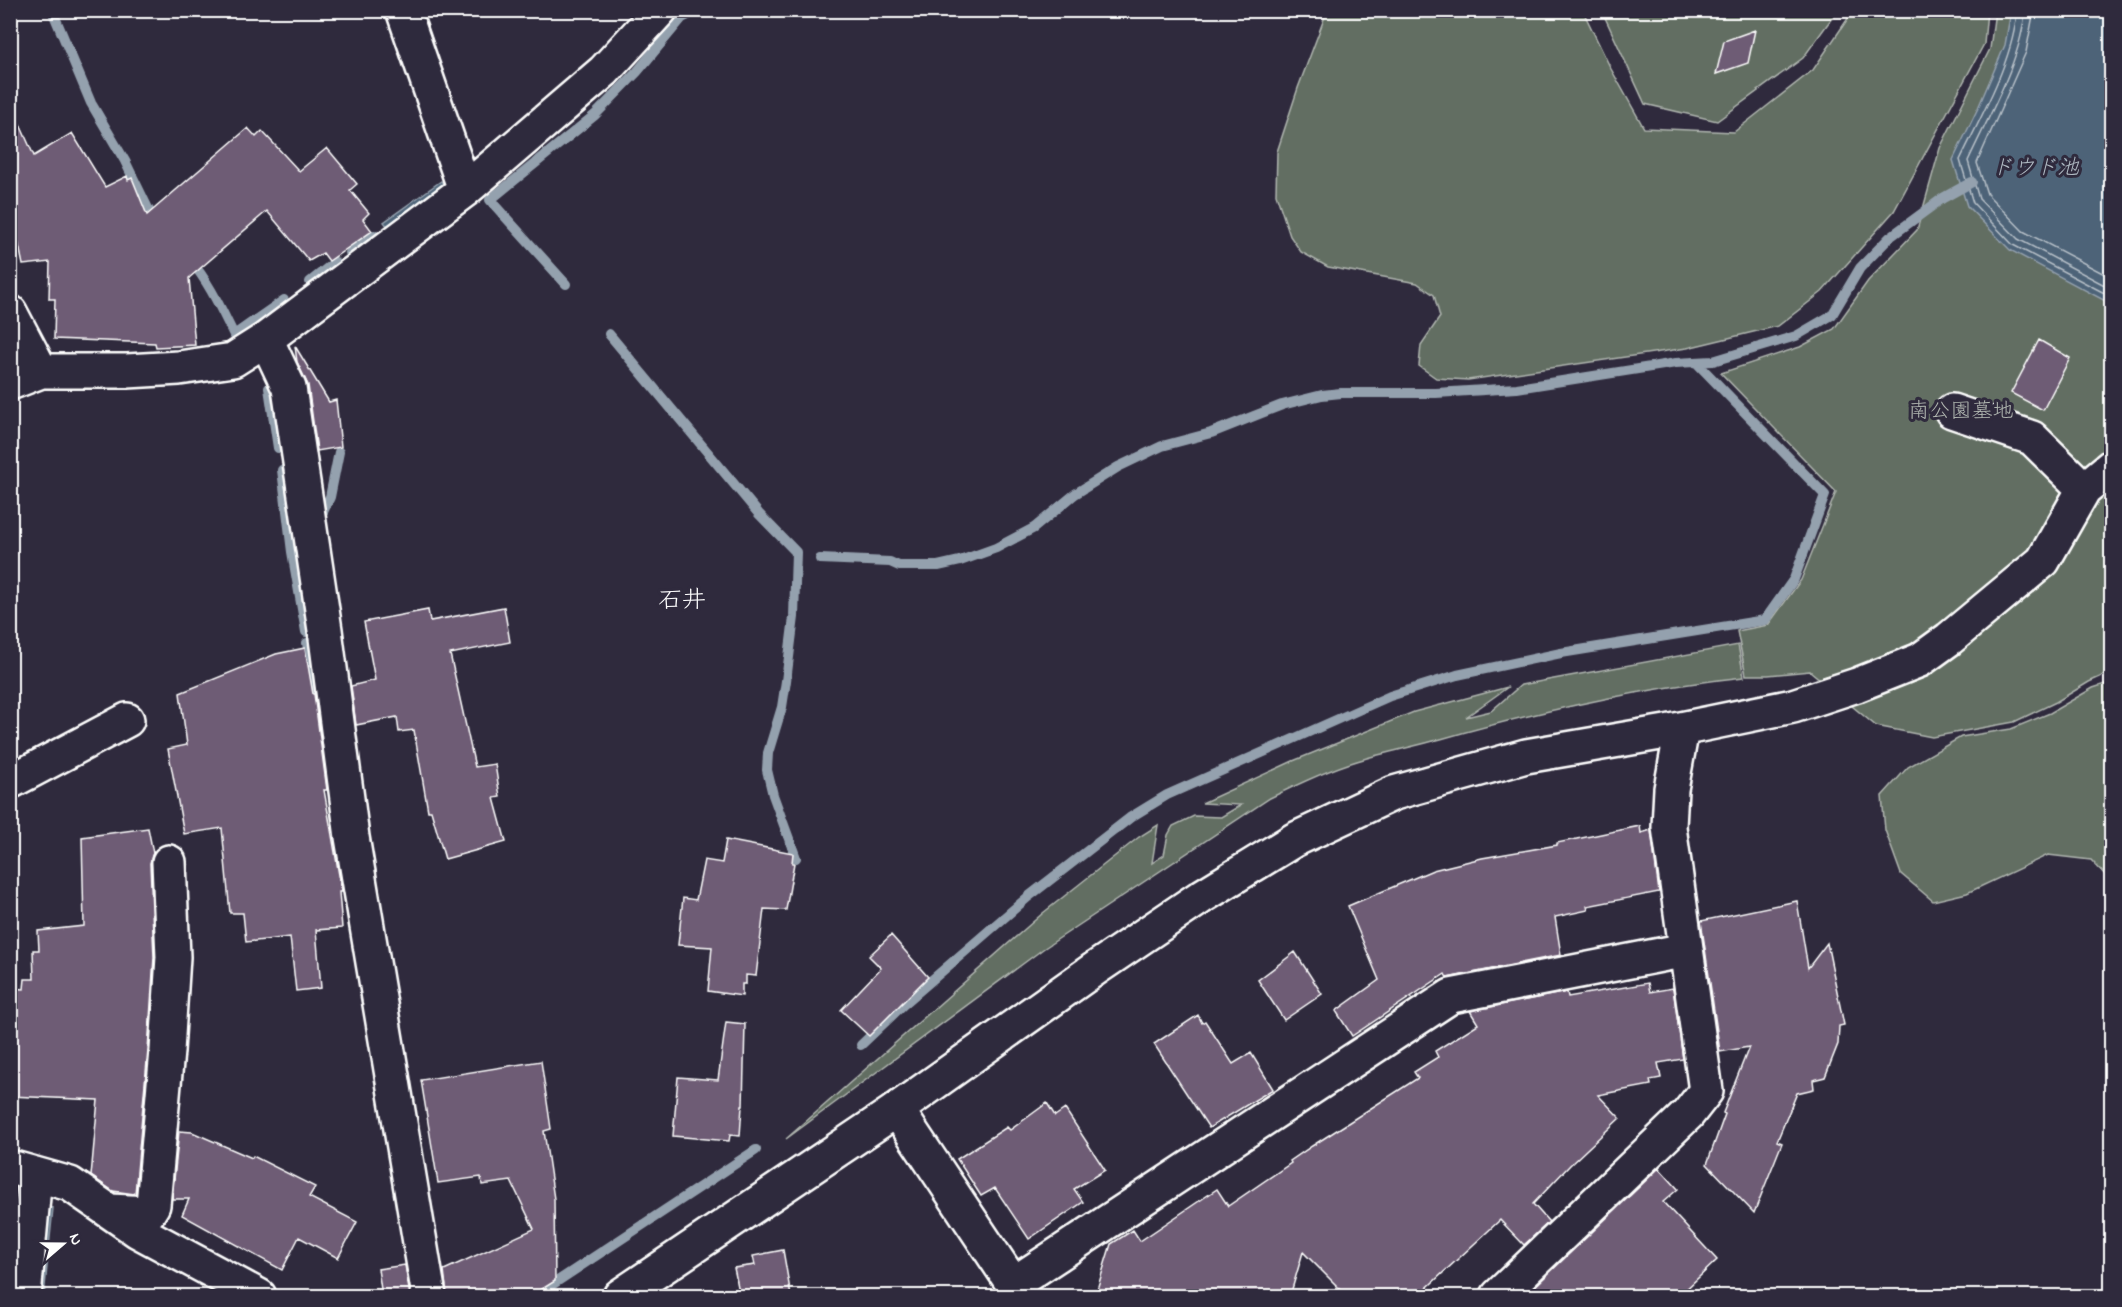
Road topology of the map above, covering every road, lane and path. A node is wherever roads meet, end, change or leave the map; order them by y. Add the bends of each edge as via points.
1 (403, 10) edge
2 (660, 10) edge
3 (465, 190) junction
4 (10, 312) edge
5 (266, 339) junction
6 (41, 371) junction
7 (10, 382) edge
8 (1952, 411) dead end
9 (2112, 466) edge
10 (2084, 489) junction
11 (127, 720) dead end
12 (1682, 729) junction
13 (10, 782) edge
14 (169, 862) dead end
15 (1686, 951) junction
16 (897, 1110) junction
17 (23, 1171) edge
18 (110, 1211) junction
19 (1017, 1290) edge
20 (24, 1296) edge
21 (259, 1296) edge
22 (429, 1296) edge
23 (620, 1296) edge
24 (1498, 1296) edge

1 - 3 street
2 - 3 street via 604,71
3 - 5 street
4 - 6 street
5 - 6 street via 233,360 178,368
5 - 22 street via 289,388 352,837
6 - 7 street
8 - 10 street via 2032,438
9 - 10 street
10 - 12 street via 2043,561 1920,660 1793,706
11 - 13 street
12 - 15 street via 1671,789 1670,827
12 - 16 street via 1526,756 1394,793 1294,840 1106,961
14 - 18 street via 173,957 153,1205 148,1214
15 - 19 street via 1450,996
15 - 24 street via 1706,1091 1688,1114
16 - 19 street
16 - 23 street
17 - 18 street via 70,1184
17 - 20 street
18 - 21 street via 138,1231

